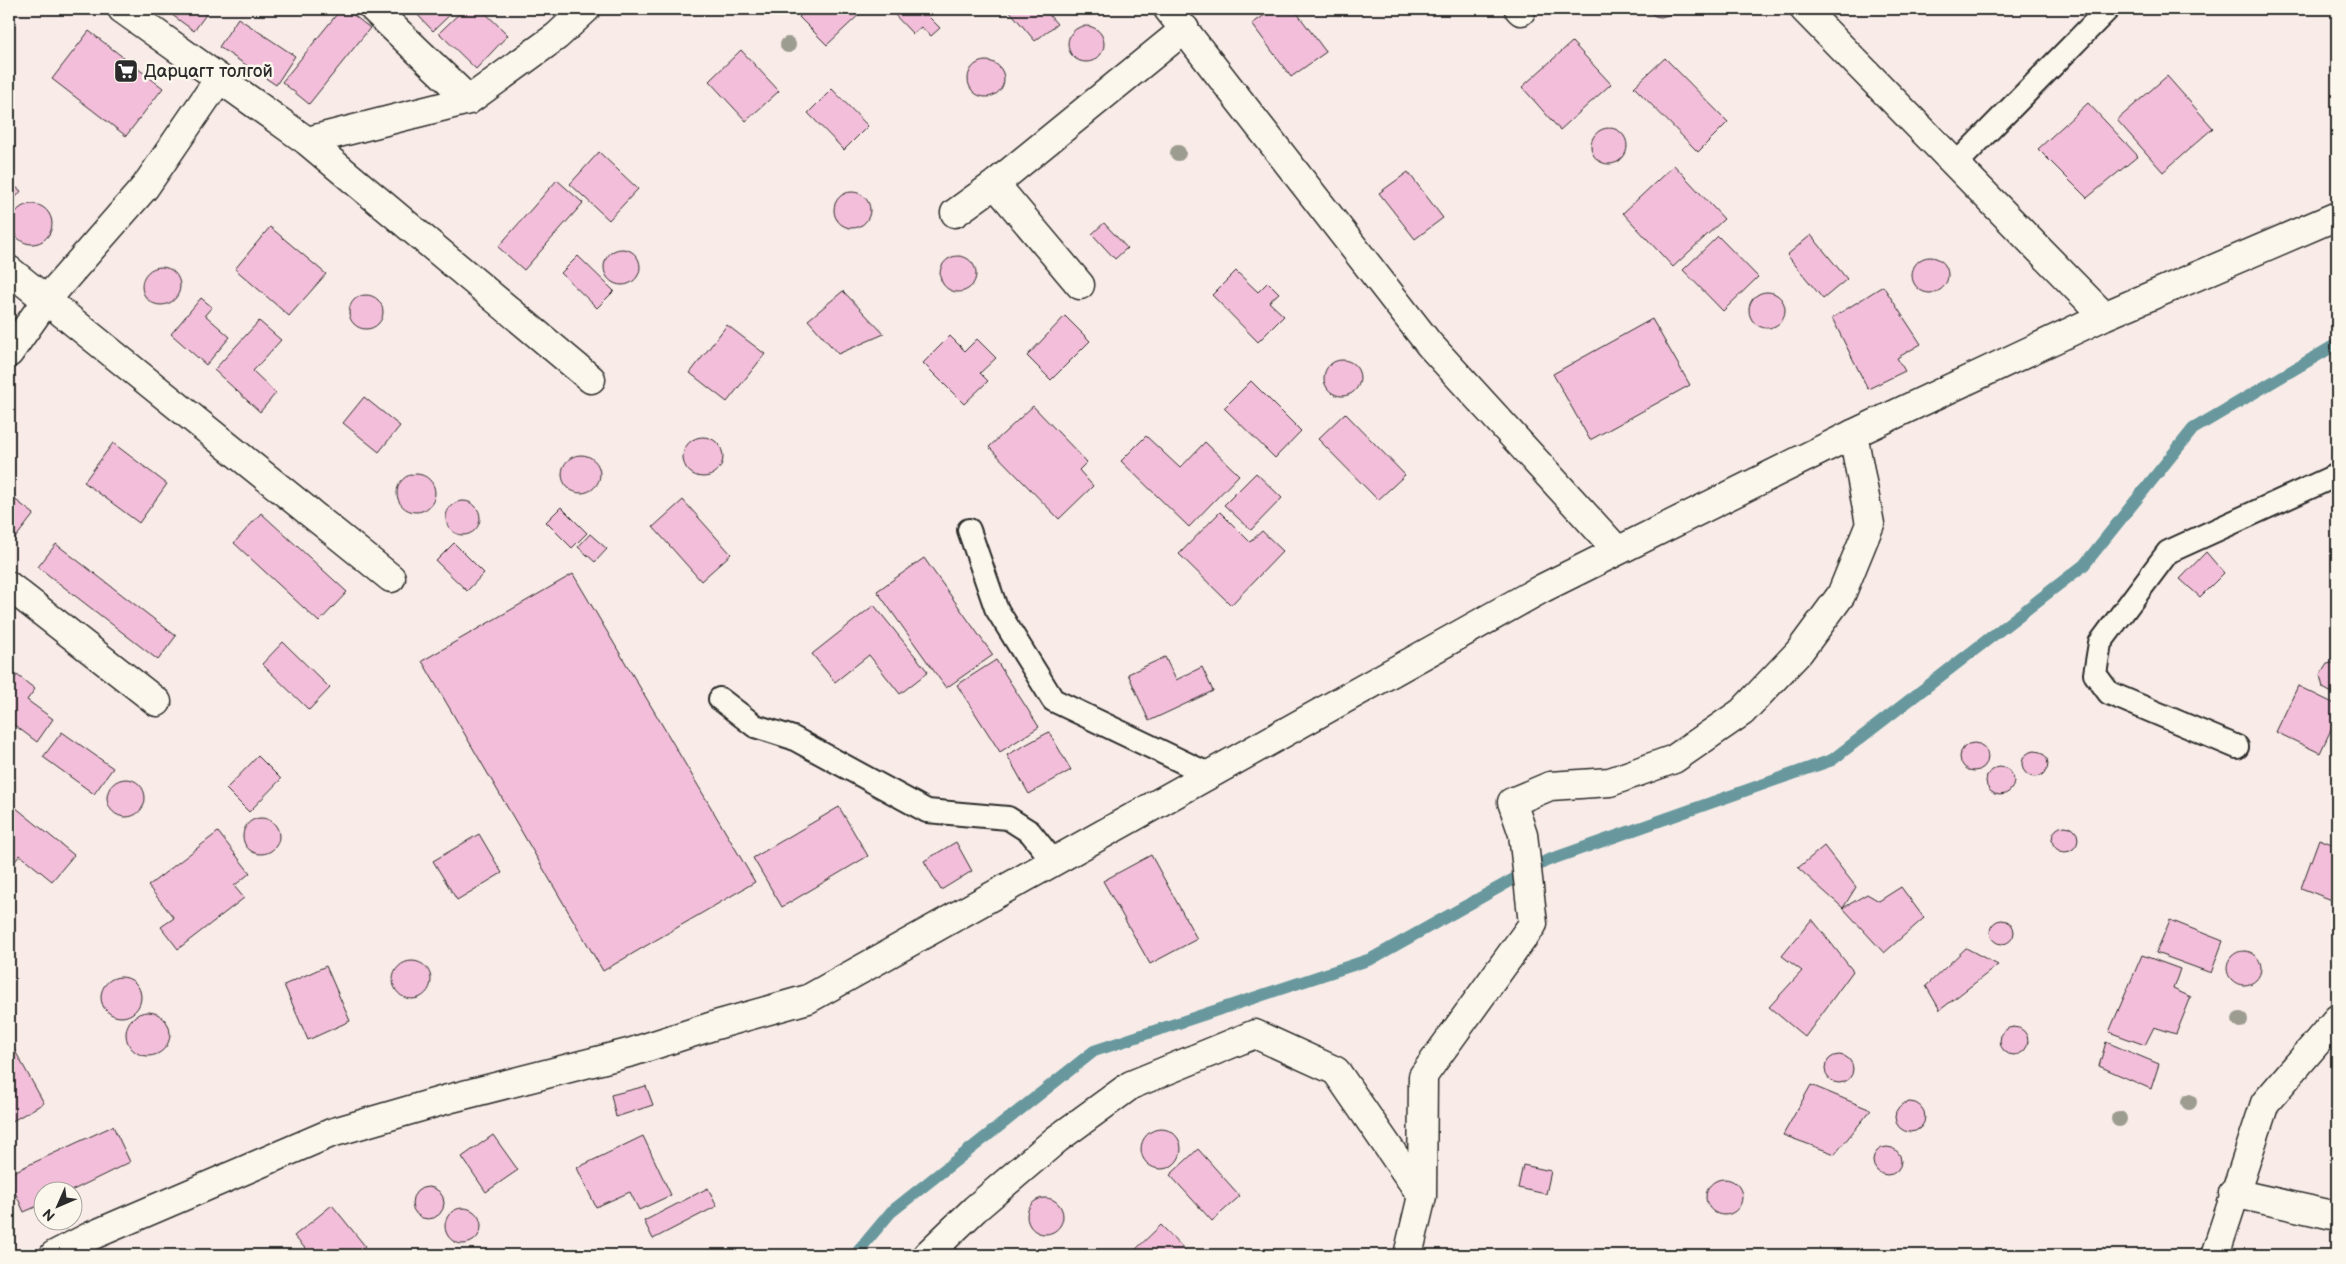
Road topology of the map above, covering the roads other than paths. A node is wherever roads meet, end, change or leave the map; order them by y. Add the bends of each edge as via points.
1 (122, 9) edge
2 (374, 9) edge
3 (586, 9) edge
4 (1804, 9) edge
5 (2108, 9) edge
6 (1176, 19) edge
7 (219, 79) junction
8 (469, 100) junction
9 (307, 141) junction
10 (1956, 164) junction
11 (995, 184) junction
12 (955, 213) dead end
13 (2337, 216) edge
14 (9, 270) edge
15 (1080, 285) dead end
16 (47, 299) junction
17 (2104, 316) junction
18 (9, 353) edge
19 (591, 380) dead end
20 (1854, 434) junction
21 (2337, 475) edge
22 (969, 530) dead end
23 (1617, 550) junction
24 (392, 578) dead end
25 (9, 586) edge
26 (720, 700) dead end
27 (158, 702) dead end
28 (2237, 747) dead end
29 (1210, 775) junction
30 (1054, 862) junction
31 (2337, 1019) edge
32 (2233, 1193) junction
33 (1422, 1196) junction
34 (2337, 1216) edge
35 (54, 1255) edge
36 (927, 1255) edge
37 (1408, 1255) edge
38 (2214, 1255) edge

1 - 7 street
2 - 8 street
3 - 8 street via 557,36
4 - 10 street
5 - 10 lane
6 - 11 street
6 - 23 street via 1429,344
7 - 9 street
7 - 16 street via 145,187
8 - 9 street
9 - 19 street
10 - 17 street
11 - 12 street
11 - 15 street
13 - 17 street
14 - 16 street
16 - 18 street
16 - 24 street
17 - 20 street
20 - 23 street
20 - 33 street via 1870,524 1841,595 1800,652 1742,712 1674,758 1610,782 1550,786 1512,802 1522,834 1533,924 1423,1076
21 - 28 lane via 2168,552 2100,643 2095,674 2109,693
22 - 29 lane via 996,608 1053,700
23 - 29 street via 1543,588
25 - 27 street
26 - 30 lane via 755,726 793,738 927,811 1008,818 1030,832
29 - 30 street
30 - 35 street via 808,999 632,1052 331,1133
31 - 32 street via 2265,1103
32 - 34 street
32 - 38 street
33 - 36 street via 1336,1070 1255,1034 1131,1085 1057,1139
33 - 37 street

